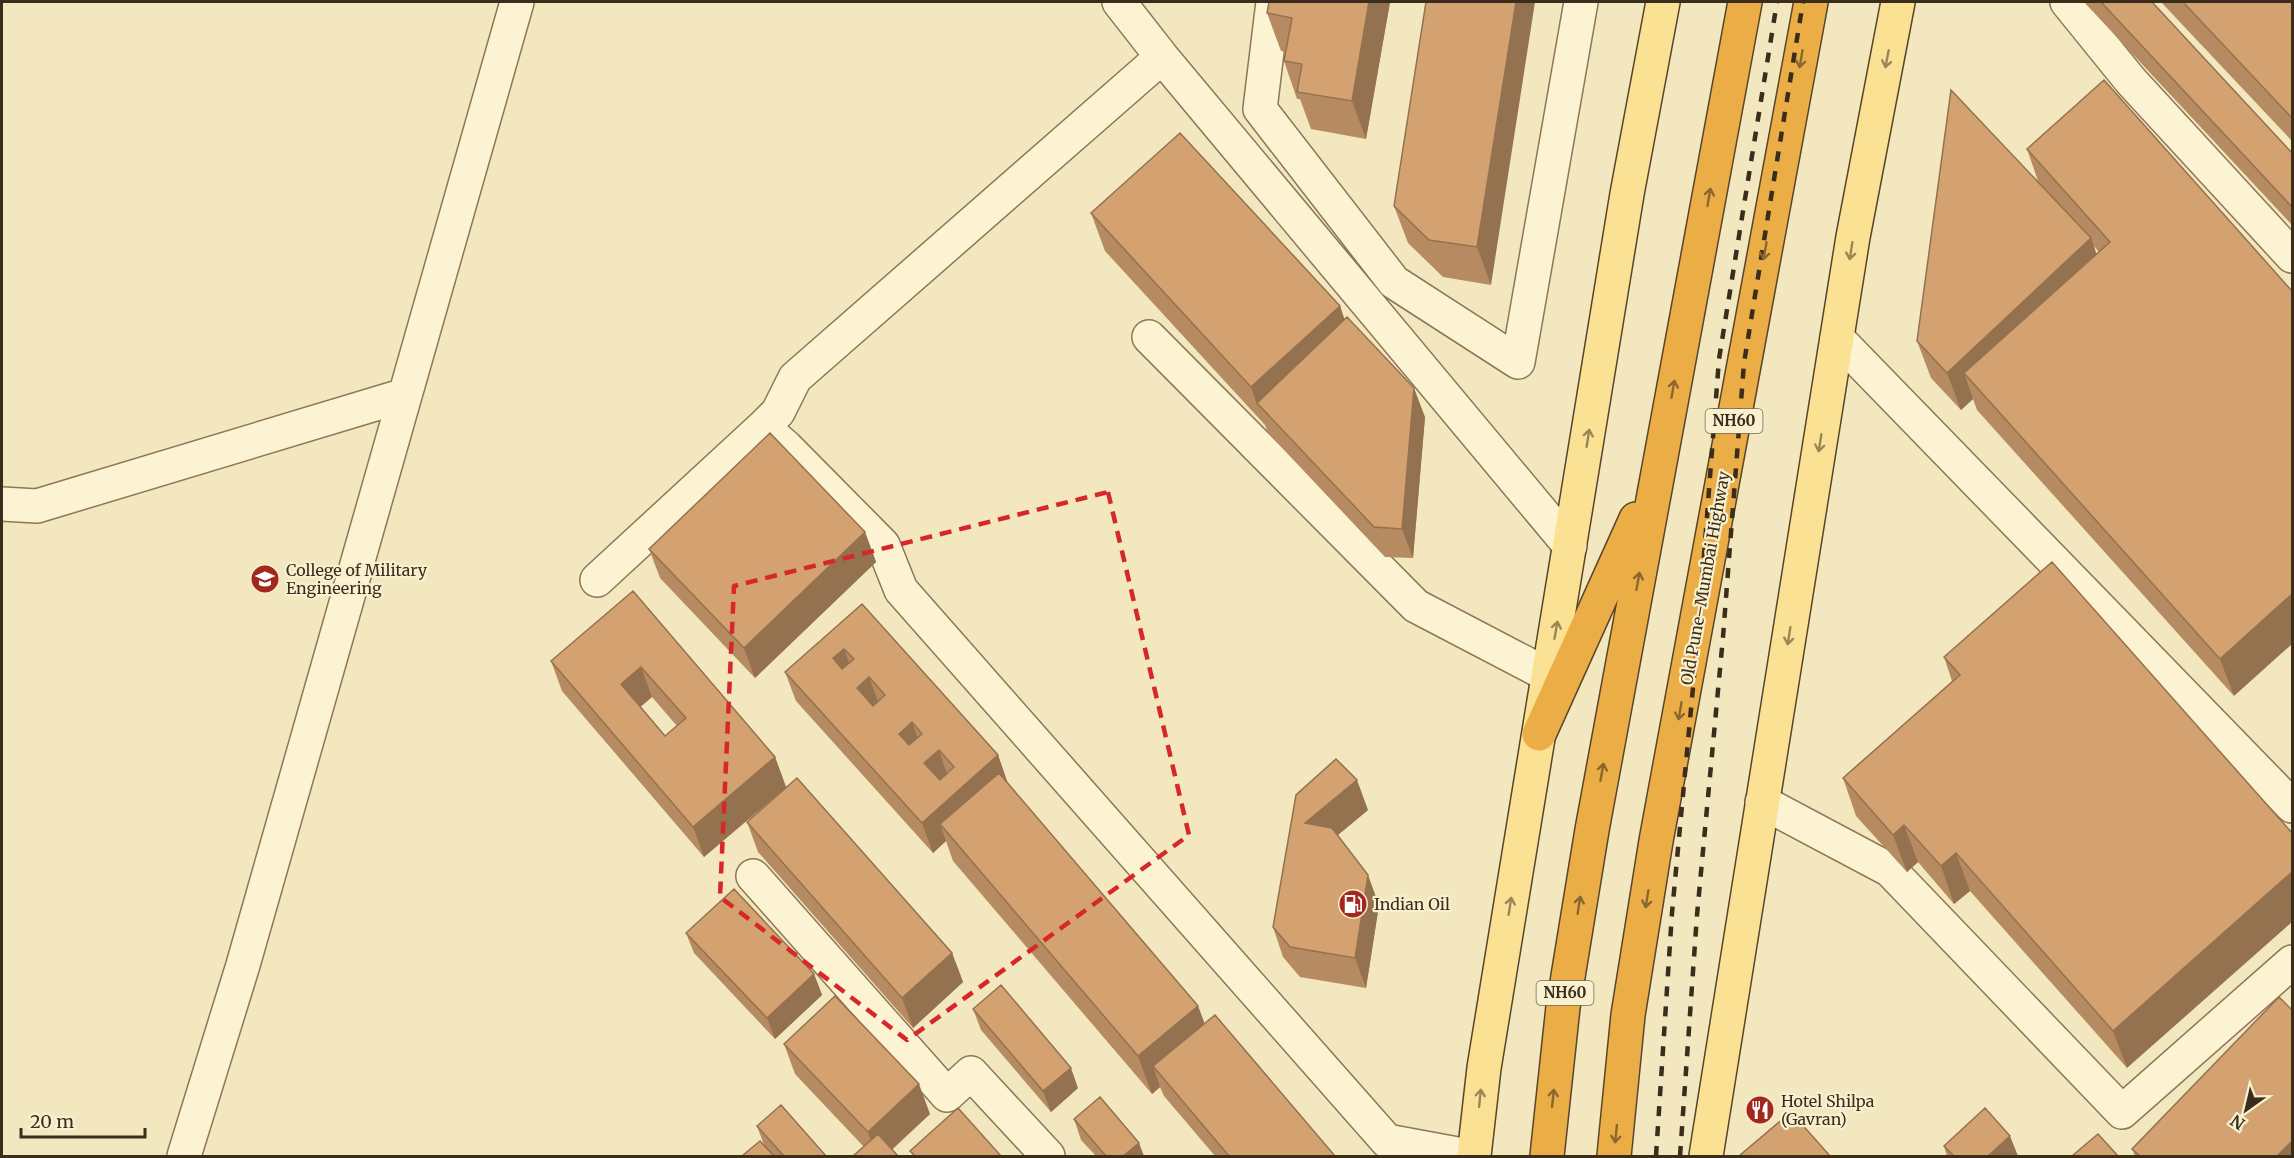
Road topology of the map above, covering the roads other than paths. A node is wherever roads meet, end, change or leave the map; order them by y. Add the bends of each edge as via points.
1 (517, 2) edge
2 (1119, 2) edge
3 (1273, 2) edge
4 (1581, 2) edge
5 (1663, 2) edge
6 (1745, 2) edge
7 (1811, 2) edge
8 (1898, 2) edge
9 (2067, 2) edge
10 (1162, 57) junction
11 (2292, 256) edge
12 (1149, 337) dead end
13 (1837, 338) junction
14 (405, 396) junction
15 (763, 427) junction
16 (1658, 472) junction
17 (2, 504) edge
18 (1570, 546) junction
19 (597, 580) dead end
20 (1548, 675) junction
21 (1539, 734) junction
22 (1762, 802) junction
23 (2292, 806) edge
24 (753, 876) dead end
25 (2292, 962) edge
26 (184, 1156) edge
27 (1047, 1156) edge
28 (1468, 1156) edge
29 (1474, 1156) edge
30 (1547, 1156) edge
31 (1614, 1156) edge
32 (1706, 1156) edge

1 - 14 street
2 - 10 street
3 - 4 street via 1260,109 1394,282 1518,362
18 -> 5 main road
16 -> 6 highway, NH60
7 -> 31 highway, Old Pune–Mumbai Highway / NH60 via 1656,841 1628,1015
8 -> 13 main road
9 - 11 street via 2131,81
10 - 15 street via 795,378 778,412
10 - 18 street
12 - 20 street via 1416,606
13 -> 22 main road
13 - 23 street
14 - 17 street via 37,506
14 - 26 street via 243,965
15 - 19 street
15 - 28 street via 883,545 901,590 1387,1142
16 - 21 highway
30 -> 16 highway, NH60 via 1565,995
20 -> 18 main road
20 - 21 main road
29 -> 21 main road via 1484,1068
22 - 25 street via 1890,870 2122,1112
22 - 32 main road
24 - 27 street via 947,1095 971,1073

